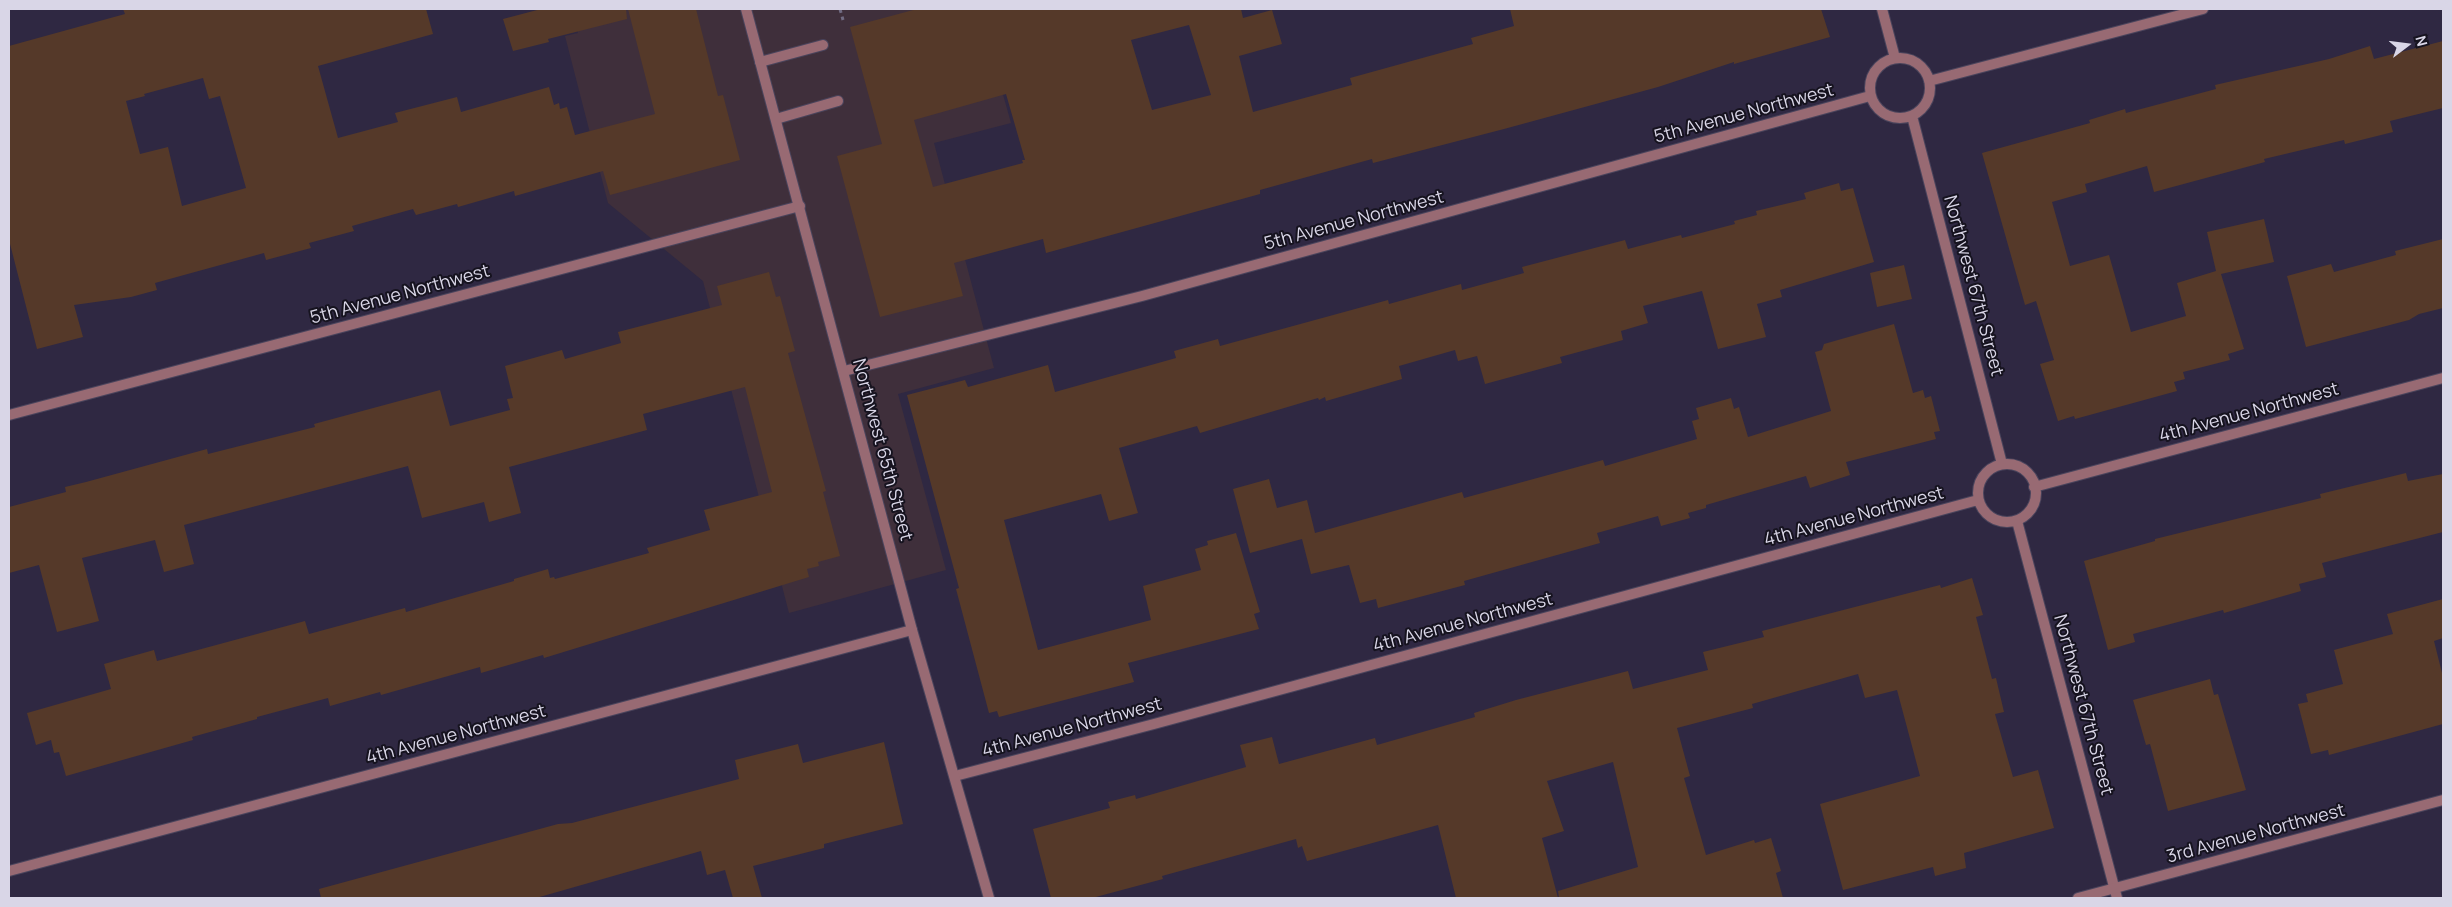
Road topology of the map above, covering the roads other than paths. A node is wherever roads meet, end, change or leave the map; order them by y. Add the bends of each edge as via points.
1 (746, 9) edge
2 (1882, 9) edge
3 (2203, 9) edge
4 (823, 45) dead end
5 (1895, 58) junction
6 (760, 62) junction
7 (1929, 81) junction
8 (1870, 96) junction
9 (838, 101) dead end
10 (1912, 116) junction
11 (776, 119) junction
12 (800, 206) junction
13 (844, 371) junction
14 (2443, 378) edge
15 (9, 416) edge
16 (2002, 464) junction
17 (2034, 487) junction
18 (1978, 500) junction
19 (2017, 521) junction
20 (912, 630) junction
21 (955, 776) junction
22 (2443, 800) edge
23 (9, 871) edge
24 (2116, 893) edge
25 (989, 898) edge
26 (2078, 898) edge

1 - 6 street, Northwest 65th Street
2 - 5 street
3 - 7 street
4 - 6 street
5 - 7 street via 1914,61 1923,68
5 - 8 street via 1875,71 1869,84
6 - 11 street, Northwest 65th Street
7 - 10 street via 1929,97 1925,106
8 - 10 street via 1886,116 1896,119
8 - 13 street, 5th Avenue Northwest via 1142,296
9 - 11 street
10 - 16 street, Northwest 67th Street
11 - 12 street, Northwest 65th Street
12 - 13 street, Northwest 65th Street
12 - 15 street, 5th Avenue Northwest
13 - 20 street, Northwest 65th Street
14 - 17 street, 4th Avenue Northwest
16 - 17 street via 2022,468 2029,474
16 - 18 street via 1993,467 1979,482
17 - 19 street via 2035,501 2031,509
18 - 19 street via 1991,518 2008,523
18 - 21 street, 4th Avenue Northwest
19 - 24 street, Northwest 67th Street
20 - 21 street, Northwest 65th Street
20 - 23 street, 4th Avenue Northwest
21 - 25 street, Northwest 65th Street
22 - 24 street, 3rd Avenue Northwest
24 - 26 street, 3rd Avenue Northwest

